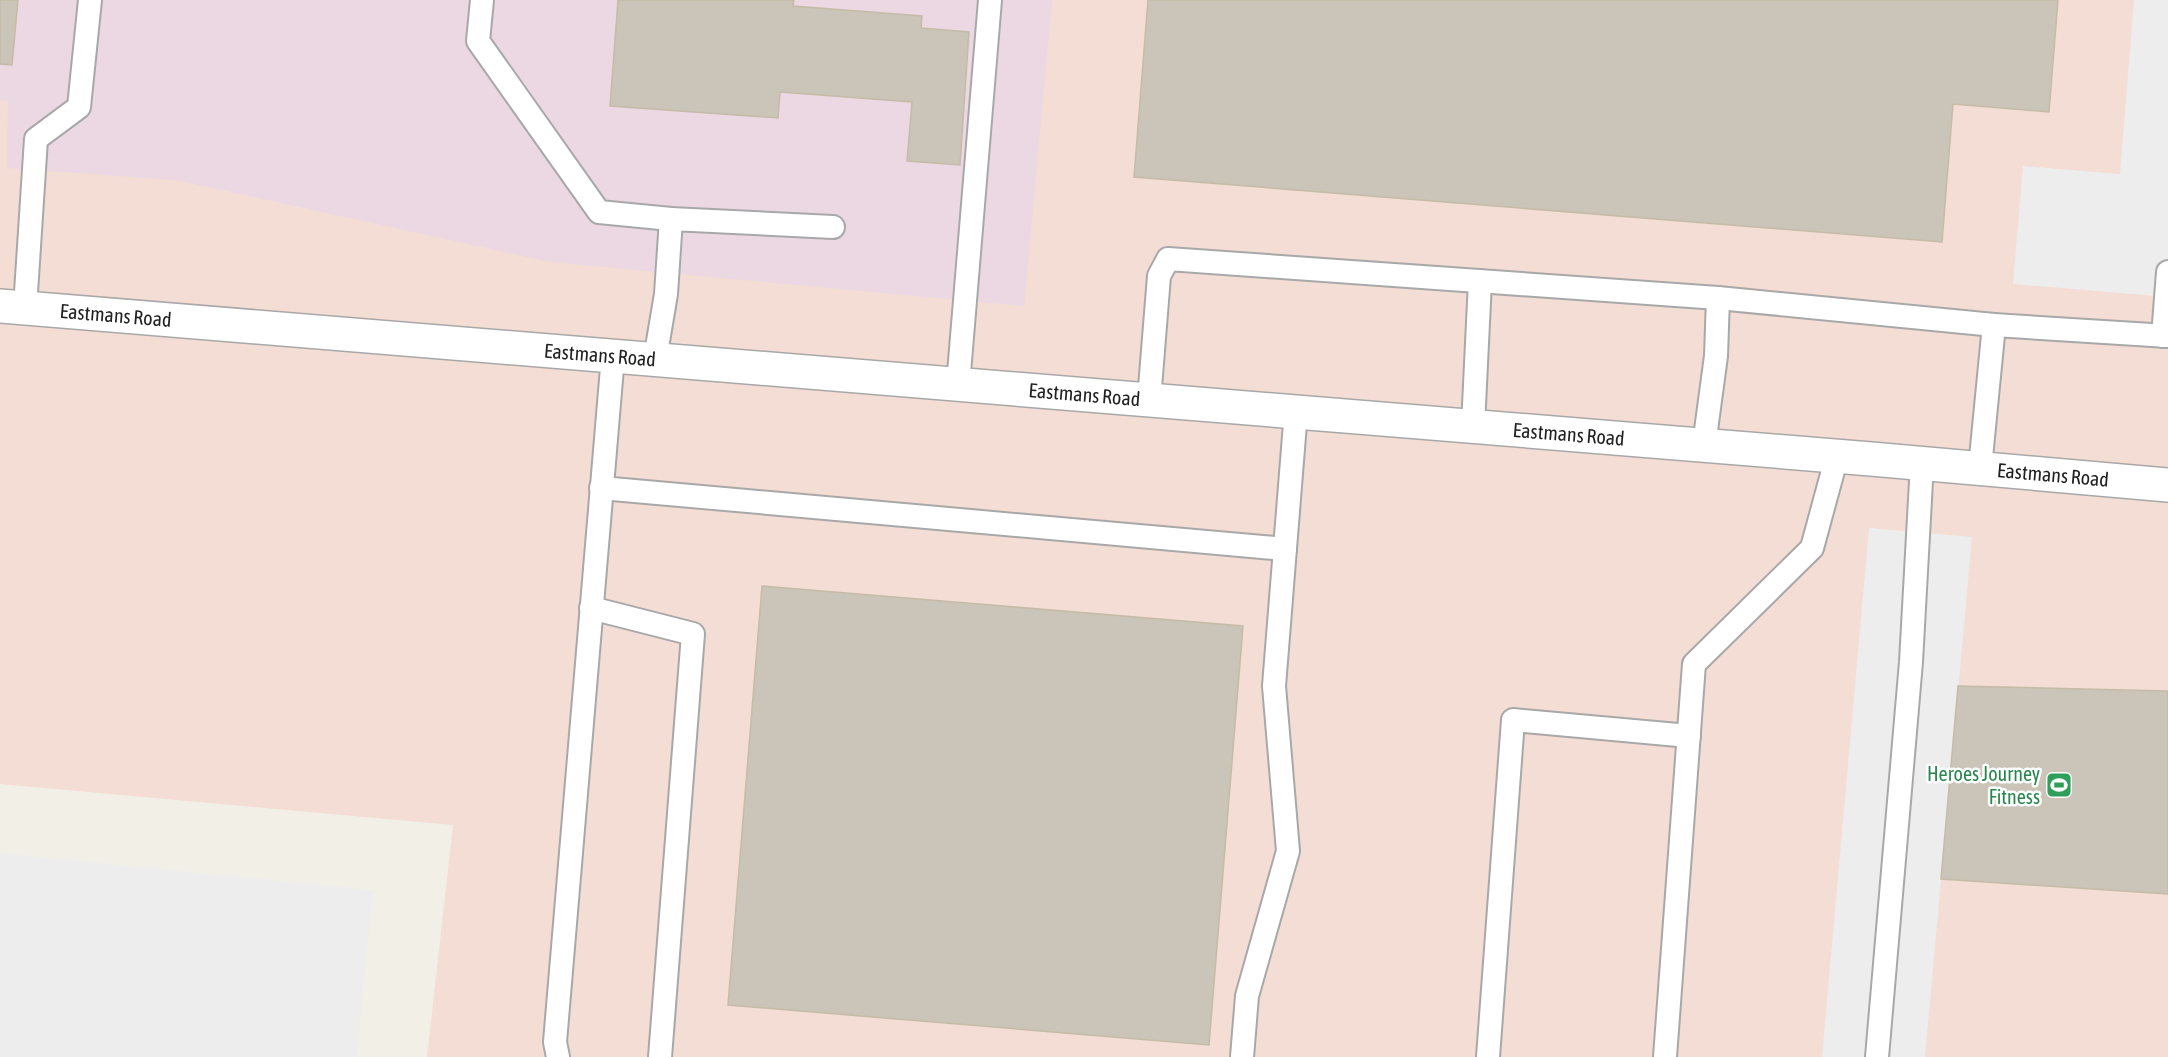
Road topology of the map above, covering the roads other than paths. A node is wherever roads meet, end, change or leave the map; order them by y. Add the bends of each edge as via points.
1 (90, 0) edge
2 (482, 0) edge
3 (990, 0) edge
4 (671, 219) junction
5 (833, 227) dead end
6 (2168, 272) edge
7 (1480, 281) junction
8 (1718, 298) junction
9 (13, 307) edge
10 (1994, 325) junction
11 (2166, 336) edge
12 (613, 356) junction
13 (655, 359) junction
14 (958, 385) junction
15 (1149, 400) junction
16 (1296, 411) junction
17 (1473, 426) junction
18 (1704, 445) junction
19 (1837, 456) junction
20 (1922, 463) junction
21 (1980, 468) junction
22 (2168, 485) edge
23 (601, 488) junction
24 (1285, 549) junction
25 (591, 608) junction
26 (1689, 736) junction
27 (558, 1057) edge
28 (660, 1057) edge
29 (1242, 1057) edge
30 (1488, 1057) edge
31 (1665, 1057) edge
32 (1877, 1057) edge

1 - 9 lane via 79,107 36,139
2 - 4 lane via 478,41 599,212
3 - 14 lane
4 - 5 lane
4 - 13 lane via 666,294
6 - 11 lane
7 - 8 lane
7 - 15 lane via 1168,259 1159,276
7 - 17 lane
8 - 10 lane
8 - 18 lane via 1716,356
9 - 12 street, Eastmans Road
10 - 11 lane
10 - 21 lane
12 - 13 street, Eastmans Road
12 - 23 lane
13 - 14 street, Eastmans Road
14 - 15 street, Eastmans Road
15 - 16 street, Eastmans Road
16 - 17 street, Eastmans Road
16 - 24 lane
17 - 18 street, Eastmans Road
18 - 19 street, Eastmans Road
19 - 20 street, Eastmans Road
19 - 26 lane via 1812,548 1694,664
20 - 21 street, Eastmans Road
20 - 32 lane via 1911,662
21 - 22 street, Eastmans Road
23 - 24 lane
23 - 25 lane
24 - 29 lane via 1274,686 1288,851 1247,996
25 - 27 lane via 555,1042
25 - 28 lane via 693,634
26 - 30 lane via 1513,720
26 - 31 lane

